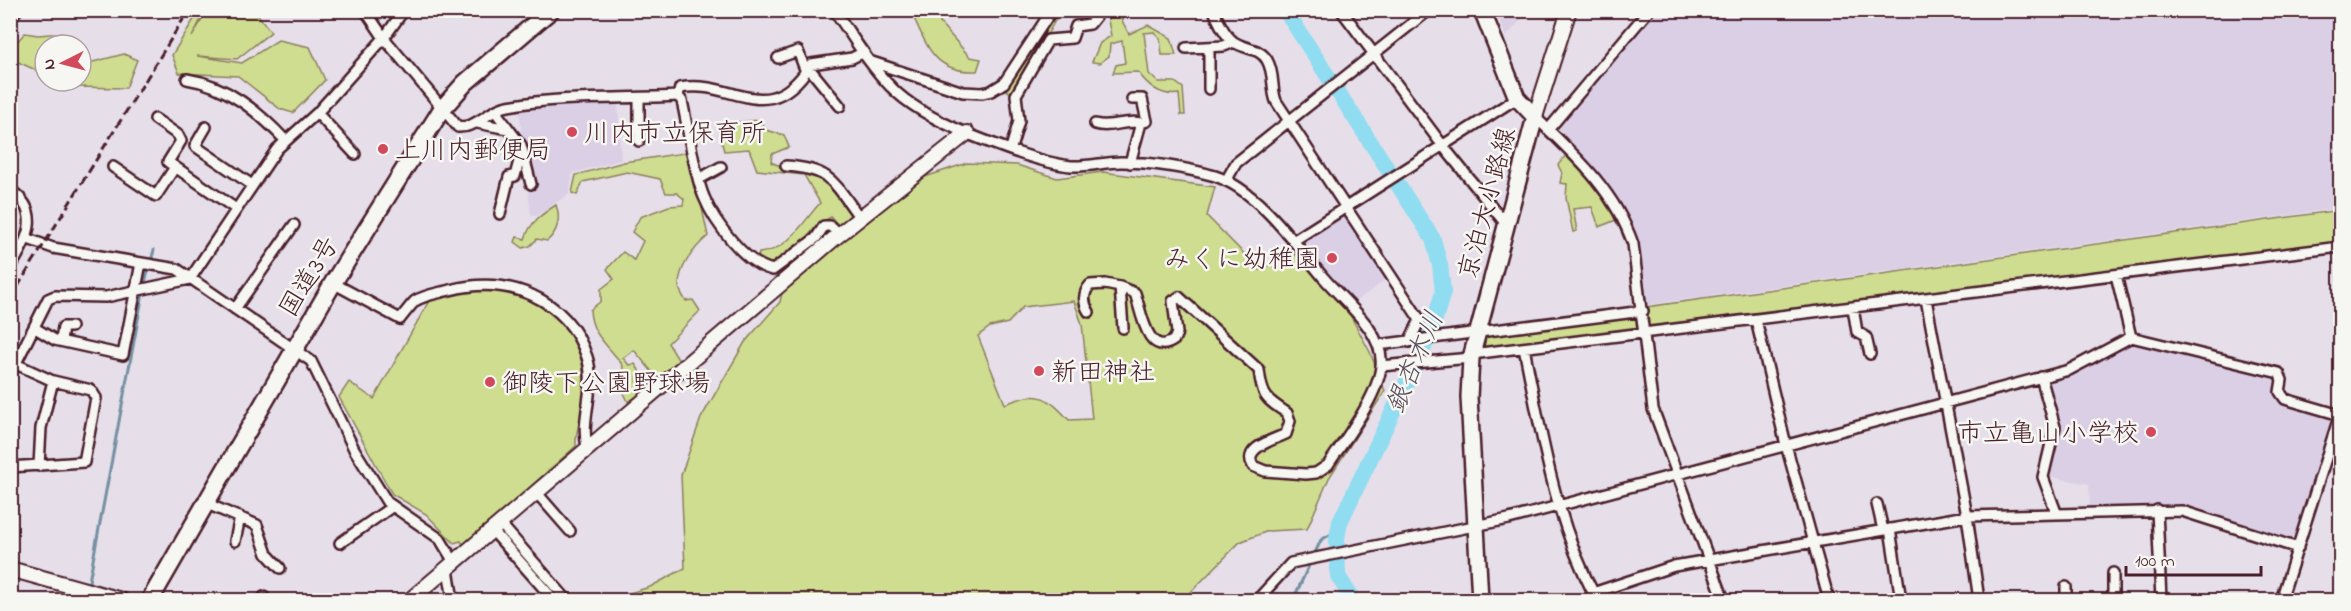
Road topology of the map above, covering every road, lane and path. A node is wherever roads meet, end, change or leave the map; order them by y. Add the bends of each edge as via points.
1 (16, 10) edge
2 (365, 10) edge
3 (404, 10) edge
4 (551, 10) edge
5 (834, 10) edge
6 (1052, 10) edge
7 (1101, 10) edge
8 (1214, 10) edge
9 (1341, 10) edge
10 (1429, 10) edge
11 (1482, 10) edge
12 (1569, 10) edge
13 (1649, 10) edge
14 (10, 19) edge
15 (384, 38) junction
16 (1233, 42) junction
17 (1209, 47) junction
18 (1186, 48) dead end
19 (864, 52) junction
20 (1374, 54) junction
21 (778, 58) dead end
22 (872, 62) junction
23 (807, 70) junction
24 (187, 79) dead end
25 (1209, 89) dead end
26 (678, 96) junction
27 (639, 98) junction
28 (1517, 98) junction
29 (1132, 99) dead end
30 (840, 106) dead end
31 (442, 109) junction
32 (495, 111) junction
33 (317, 113) junction
34 (1535, 117) junction
35 (156, 119) dead end
36 (1287, 119) junction
37 (477, 123) junction
38 (1142, 123) junction
39 (1095, 124) dead end
40 (206, 127) dead end
41 (508, 129) junction
42 (1548, 130) junction
43 (967, 134) junction
44 (286, 141) junction
45 (639, 141) dead end
46 (1443, 146) junction
47 (522, 148) junction
48 (1011, 148) junction
49 (355, 154) dead end
50 (1130, 163) junction
51 (721, 166) dead end
52 (786, 166) dead end
53 (113, 167) dead end
54 (175, 167) junction
55 (699, 179) junction
56 (1226, 181) junction
57 (531, 184) dead end
58 (252, 186) junction
59 (10, 190) edge
60 (236, 209) junction
61 (1346, 209) junction
62 (500, 214) dead end
63 (860, 218) junction
64 (1505, 223) junction
65 (294, 225) dead end
66 (839, 234) junction
67 (28, 239) junction
68 (1293, 241) junction
69 (2340, 247) edge
70 (148, 264) junction
71 (10, 268) edge
72 (2116, 275) junction
73 (190, 279) junction
74 (333, 283) junction
75 (1120, 287) junction
76 (136, 289) junction
77 (1926, 299) junction
78 (1853, 308) junction
79 (235, 309) junction
80 (1642, 311) junction
81 (1089, 312) dead end
82 (1756, 320) junction
83 (71, 327) dead end
84 (35, 328) junction
85 (1123, 328) dead end
86 (1476, 333) junction
87 (1644, 333) junction
88 (2132, 337) junction
89 (61, 341) junction
90 (1411, 341) junction
91 (1378, 345) junction
92 (1524, 348) junction
93 (295, 350) junction
94 (1870, 354) dead end
95 (1472, 356) junction
96 (16, 364) junction
97 (1382, 366) junction
98 (10, 375) edge
99 (2041, 377) junction
100 (53, 381) junction
101 (1946, 401) junction
102 (2340, 414) edge
103 (1786, 445) junction
104 (587, 447) junction
105 (39, 466) junction
106 (10, 467) edge
107 (1677, 474) junction
108 (536, 492) junction
109 (205, 503) junction
110 (1877, 504) dead end
111 (393, 506) junction
112 (1557, 506) junction
113 (2157, 510) junction
114 (2056, 512) junction
115 (1967, 516) junction
116 (240, 517) junction
117 (496, 526) junction
118 (1475, 526) junction
119 (1886, 530) junction
120 (570, 531) dead end
121 (235, 541) dead end
122 (340, 543) dead end
123 (1813, 543) junction
124 (2298, 548) junction
125 (1708, 561) junction
126 (451, 565) junction
127 (280, 568) dead end
128 (10, 570) edge
129 (2113, 573) dead end
130 (2066, 587) dead end
131 (1595, 597) edge
132 (1720, 599) edge
133 (121, 600) edge
134 (150, 600) edge
135 (410, 600) edge
136 (453, 600) edge
137 (554, 600) edge
138 (567, 600) edge
139 (1257, 600) edge
140 (1480, 600) edge
141 (1829, 600) edge
142 (1901, 600) edge
143 (1980, 600) edge
144 (2066, 600) edge
145 (2113, 600) edge
146 (2161, 600) edge
147 (2281, 600) edge

1 - 14 street
2 - 15 street
3 - 15 street
4 - 31 highway, 国道3号 via 465,83
5 - 19 street
6 - 22 street via 1004,82 982,93 963,92
7 - 48 street via 1090,24 1076,26 1072,38 1048,40 1016,95 1019,121
8 - 16 street
9 - 20 street
10 - 20 street
11 - 28 main road, 京泊大小路線
12 - 34 street
13 - 42 street
15 - 31 street
15 - 33 street
16 - 17 street
16 - 36 street via 1260,52 1267,60 1273,72 1273,93
17 - 18 street
17 - 25 street
19 - 22 street
19 - 23 street via 852,58 811,64
20 - 36 street
20 - 46 street
21 - 23 street via 798,51
22 - 43 street via 890,87 912,104
23 - 26 street via 770,99 756,100 693,86 680,88
23 - 30 street
24 - 44 street via 206,82 233,95
26 - 27 street
26 - 55 street
27 - 32 street via 529,102
27 - 45 street
28 - 34 main road, 京泊大小路線
28 - 46 street
29 - 38 street via 1142,99 1147,121
31 - 37 street via 458,127
31 - 74 highway, 国道3号
32 - 37 street
32 - 41 street
33 - 44 street
33 - 49 street
34 - 42 street
34 - 64 main road, 京泊大小路線
35 - 54 street via 181,141 168,162
36 - 56 street via 1236,163
36 - 61 street
37 - 41 street
38 - 39 street
38 - 50 street
40 - 58 street via 195,146
41 - 47 street
42 - 80 street via 1599,182 1626,224 1633,244
43 - 48 street
43 - 63 street
44 - 58 street
46 - 61 street
46 - 64 street
47 - 57 street
47 - 62 street via 515,176 509,177
48 - 50 street via 1073,166
50 - 56 street via 1198,172
51 - 55 street
52 - 63 street via 809,167 829,176
53 - 54 street via 156,196
54 - 60 street
55 - 66 street via 704,197 733,243 765,269 781,266 816,238 824,226
56 - 68 street via 1252,199
58 - 60 street
59 - 67 street via 25,206 30,222
60 - 73 street
61 - 68 street
61 - 90 street via 1420,320
63 - 66 street
64 - 86 main road, 京泊大小路線
65 - 79 street
66 - 104 street
67 - 70 street via 53,248
67 - 71 street
68 - 91 street via 1355,309
69 - 72 street
70 - 73 street via 177,269
70 - 76 street
72 - 77 street
72 - 88 street
73 - 76 street
73 - 79 street
74 - 93 highway, 国道3号
74 - 104 street via 400,319 416,301 465,286 512,288 550,304 579,337 588,359 588,408 583,430
75 - 81 street via 1090,285 1084,300
75 - 85 street
75 - 97 street via 1135,293 1153,341 1160,344 1174,340 1177,333 1173,301 1179,297 1259,370 1267,401 1287,412 1290,421 1286,434 1254,449 1250,460 1258,469 1306,474 1328,465 1374,390
76 - 84 street via 106,297 55,296 48,299
76 - 89 street via 123,355
77 - 78 street
77 - 101 street
78 - 82 street
78 - 94 street via 1857,332 1866,337
79 - 93 street
80 - 86 street
80 - 87 street
82 - 87 street
82 - 103 street
83 - 89 street via 63,327
84 - 89 street
84 - 96 street
86 - 90 street
86 - 95 main road, 京泊大小路線
87 - 92 street
87 - 107 street via 1653,409
88 - 99 street via 2069,370
88 - 102 street via 2279,373 2280,392 2285,399
90 - 91 street
91 - 97 street
92 - 95 street
92 - 112 street
93 - 109 highway, 国道3号
93 - 111 street via 311,361 354,449
95 - 97 street
95 - 118 main road, 京泊大小路線 via 1469,397
96 - 98 street
96 - 100 street
99 - 101 street
99 - 114 street via 2055,427 2043,477
100 - 105 street via 41,428
100 - 105 street via 91,390 96,398 84,462
101 - 103 street
101 - 115 street
102 - 124 street
103 - 107 street
103 - 123 street
104 - 108 street
105 - 106 street
107 - 112 street
107 - 125 street
108 - 117 street
108 - 120 street
109 - 116 street
109 - 134 highway, 国道3号
110 - 119 street
111 - 122 street
111 - 126 street via 440,539
112 - 118 street
112 - 131 street
113 - 114 street
113 - 124 street via 2182,511
113 - 146 street
114 - 115 street
115 - 119 street
115 - 143 street
116 - 121 street
116 - 127 street via 257,525 267,554
117 - 126 street
117 - 137 street
117 - 138 street
118 - 139 street via 1306,559 1286,566
118 - 140 main road, 京泊大小路線
119 - 123 street
119 - 142 street
123 - 125 street
123 - 141 street
124 - 147 street
125 - 131 street via 1674,566
125 - 132 street
126 - 135 street
126 - 136 street
128 - 133 street
129 - 145 street
130 - 144 street

